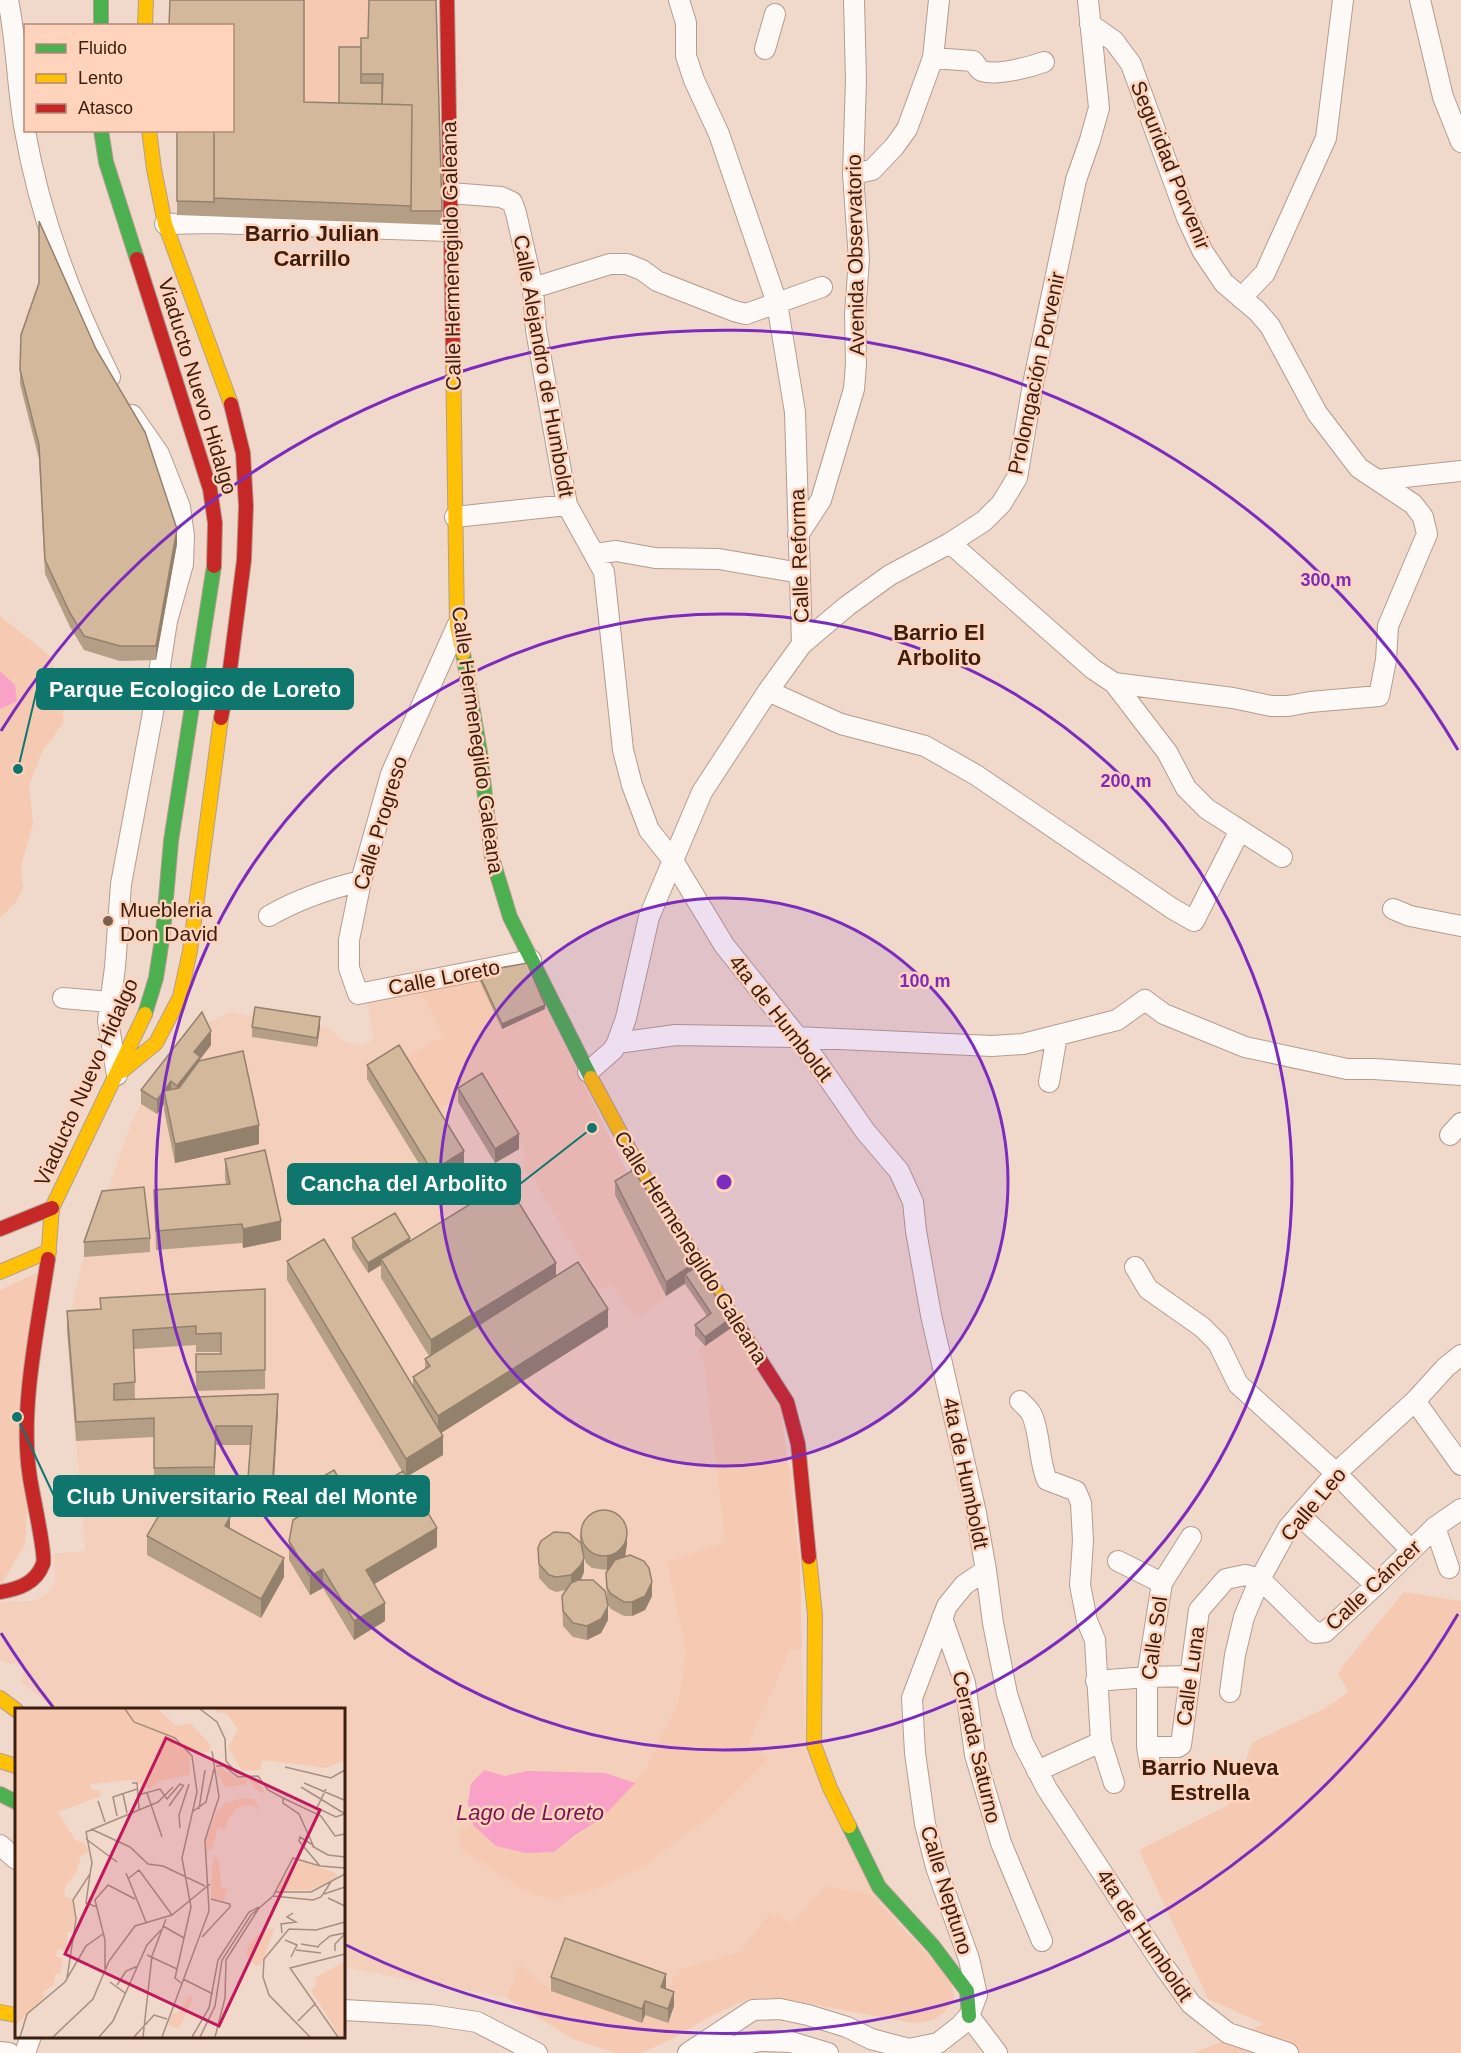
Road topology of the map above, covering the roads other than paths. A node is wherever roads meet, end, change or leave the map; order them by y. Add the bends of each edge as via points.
1 (8, 0) edge
2 (101, 0) edge
3 (146, 0) edge
4 (447, 0) edge
5 (680, 0) edge
6 (854, 0) edge
7 (939, 0) edge
8 (1088, 0) edge
9 (1343, 0) edge
10 (1420, 0) edge
11 (775, 14) dead end
12 (101, 24) edge
13 (145, 24) edge
14 (1090, 24) junction
15 (765, 49) dead end
16 (933, 58) junction
17 (1044, 62) dead end
18 (24, 121) edge
19 (25, 132) edge
20 (101, 132) edge
21 (149, 132) edge
22 (1461, 142) edge
23 (853, 174) junction
24 (450, 193) junction
25 (165, 224) junction
26 (450, 231) junction
27 (533, 288) junction
28 (822, 288) dead end
29 (1241, 298) junction
30 (777, 303) junction
31 (1461, 471) edge
32 (1377, 480) junction
33 (567, 505) junction
34 (455, 517) junction
35 (798, 535) junction
36 (950, 543) junction
37 (595, 554) junction
38 (800, 573) junction
39 (457, 626) junction
40 (802, 644) junction
41 (1114, 682) junction
42 (768, 691) junction
43 (1240, 830) junction
44 (1282, 857) dead end
45 (672, 859) junction
46 (361, 881) junction
47 (1393, 909) dead end
48 (268, 916) dead end
49 (1461, 926) edge
50 (531, 960) junction
51 (358, 994) joint
52 (63, 998) dead end
53 (110, 1002) junction
54 (1057, 1035) junction
55 (795, 1036) junction
56 (617, 1043) junction
57 (588, 1072) junction
58 (117, 1075) junction
59 (1461, 1076) edge
60 (1049, 1082) dead end
61 (52, 1208) junction
62 (0, 1229) edge
63 (49, 1251) junction
64 (1135, 1267) dead end
65 (0, 1272) edge
66 (1461, 1355) edge
67 (1020, 1401) dead end
68 (1415, 1401) junction
69 (1461, 1465) edge
70 (1336, 1473) junction
71 (1461, 1509) edge
72 (1299, 1515) junction
73 (1435, 1527) junction
74 (1191, 1538) dead end
75 (1411, 1550) junction
76 (1118, 1561) dead end
77 (1449, 1568) dead end
78 (986, 1570) junction
79 (1260, 1579) junction
80 (1162, 1583) junction
81 (1376, 1585) junction
82 (0, 1592) edge
83 (942, 1618) junction
84 (1190, 1676) junction
85 (1147, 1677) junction
86 (1096, 1682) junction
87 (1230, 1692) dead end
88 (0, 1698) edge
89 (15, 1709) edge
90 (1101, 1742) junction
91 (1149, 1755) joint
92 (0, 1761) edge
93 (15, 1767) edge
94 (1037, 1771) junction
95 (1114, 1783) dead end
96 (0, 1794) edge
97 (15, 1802) edge
98 (0, 1845) edge
99 (15, 1858) edge
100 (1042, 1941) dead end
101 (345, 2010) edge
102 (0, 2012) edge
103 (15, 2015) edge
104 (969, 2016) junction
105 (31, 2038) edge
106 (0, 2052) edge
107 (9, 2053) edge
108 (25, 2053) edge
109 (537, 2053) edge
110 (688, 2053) edge
111 (696, 2053) edge
112 (828, 2053) edge
113 (997, 2053) edge
114 (1288, 2053) edge

1 - 18 street
2 - 12 street
3 - 13 street
4 - 24 street, Calle Hermenegildo Galeana
5 - 30 street, Calle Reforma via 691,72 719,134
6 - 23 street, Avenida Observatorio
7 - 16 street
8 - 14 street, Prolongación Porvenir
9 - 29 street via 1326,138 1265,273
10 - 22 street via 1443,97
11 - 15 street
14 - 29 street, Seguridad Porvenir via 1114,41 1131,64 1187,218 1203,252 1224,283
14 - 36 street, Prolongación Porvenir via 1099,108 1076,180 1017,478 1001,504 984,521
16 - 17 street via 973,61 984,72 1021,70
16 - 23 street via 907,129 873,170
19 - 53 street via 50,236 94,344 125,405 159,454 180,507 184,536 183,564 167,621 120,884
20 - 58 street, Viaducto Nuevo Hidalgo via 106,162 210,489 215,523 215,560 171,841 156,978 148,1007
21 - 25 street
23 - 35 street, Avenida Observatorio via 860,259 854,389 821,500
24 - 26 street, Calle Hermenegildo Galeana
24 - 27 street, Calle Alejandro de Humboldt via 512,202
25 - 26 street
25 - 58 street via 230,399 243,453 244,560 190,951 180,997 156,1043
26 - 34 street, Calle Hermenegildo Galeana
27 - 30 street via 610,264 627,264 657,281 734,311 746,314
27 - 33 street, Calle Alejandro de Humboldt via 536,330
28 - 30 street
29 - 32 street, Seguridad Porvenir via 1270,326 1317,413 1359,468
30 - 35 street, Calle Reforma via 795,412
31 - 32 street
32 - 41 street, Seguridad Porvenir via 1413,504 1423,517 1427,534 1388,626 1379,696 1279,706
33 - 34 street
33 - 37 street, Calle Alejandro de Humboldt
34 - 39 street, Calle Hermenegildo Galeana
35 - 38 street, Calle Reforma
36 - 40 street, Prolongación Porvenir via 890,575
36 - 41 street via 1084,661
37 - 38 street via 616,551 655,558 719,559
37 - 45 street, Calle Alejandro de Humboldt via 604,572 623,750 649,830
38 - 40 street, Calle Reforma
39 - 46 street, Calle Progreso via 391,774
39 - 50 street, Calle Hermenegildo Galeana via 480,752 492,858 510,917
40 - 42 street, Calle Reforma
41 - 43 street via 1167,752 1186,788 1207,809
42 - 43 street via 841,724 924,746 976,775 1194,921
42 - 45 street, Calle Reforma via 702,792
43 - 44 street
45 - 55 street, 4ta de Humboldt via 724,945
45 - 56 street, Calle Reforma via 649,917
46 - 48 street via 319,892
46 - 51 street, Calle Progreso via 349,940 349,968
47 - 49 street
50 - 51 street, Calle Loreto
50 - 57 street, Calle Hermenegildo Galeana
52 - 53 street
53 - 58 street via 108,1021
54 - 55 street via 1023,1044 992,1046
54 - 59 street via 1117,1020 1145,1000 1164,1014 1245,1047 1347,1069
54 - 60 street
55 - 56 street via 676,1035
55 - 78 street, 4ta de Humboldt via 899,1171 913,1202 931,1315
56 - 57 street, Calle Reforma
57 - 104 street, Calle Hermenegildo Galeana via 649,1186 787,1402 798,1444 815,1615 814,1745 830,1788 879,1887 968,1991
58 - 61 street, Viaducto Nuevo Hidalgo
61 - 62 street
61 - 63 street
63 - 65 street
63 - 82 street via 28,1400 27,1460 44,1561 36,1578 17,1589
64 - 70 street via 1148,1289 1218,1343 1238,1384
66 - 68 street, Calle Leo
67 - 86 street via 1032,1414 1047,1480 1076,1491 1081,1503 1080,1585 1095,1640
68 - 69 street
68 - 70 street, Calle Leo
70 - 72 street, Calle Leo
70 - 75 street
71 - 73 street, Calle Cáncer
72 - 79 street, Calle Leo
72 - 81 street
73 - 75 street, Calle Cáncer
73 - 77 street
74 - 80 street, Calle Sol
75 - 81 street, Calle Cáncer
76 - 80 street
78 - 83 street, Calle Neptuno via 964,1585 946,1606
78 - 94 street, 4ta de Humboldt via 1007,1694
79 - 81 street, Calle Cáncer via 1315,1633 1325,1632
79 - 84 street, Calle Luna via 1245,1575 1226,1579 1199,1610
79 - 87 street, Calle Leo via 1244,1617
80 - 85 street, Calle Sol
83 - 100 street, Cerrada Saturno via 965,1683 975,1755 1001,1843
83 - 104 street, Calle Neptuno via 912,1698 914,1731 925,1824 977,1995
84 - 85 street
84 - 91 street, Calle Luna via 1181,1745
85 - 86 street
85 - 91 street, Calle Sol
86 - 90 street
88 - 89 street
90 - 94 street
90 - 95 street
92 - 93 street
94 - 114 street, 4ta de Humboldt via 1191,2004 1228,2033
96 - 97 street
98 - 99 street
101 - 109 street via 477,2022
102 - 103 street
104 - 110 street via 938,2043 909,2049 808,2015 780,2009 753,2010
104 - 113 street
105 - 108 street
106 - 107 street
111 - 112 street via 761,2041 791,2042

